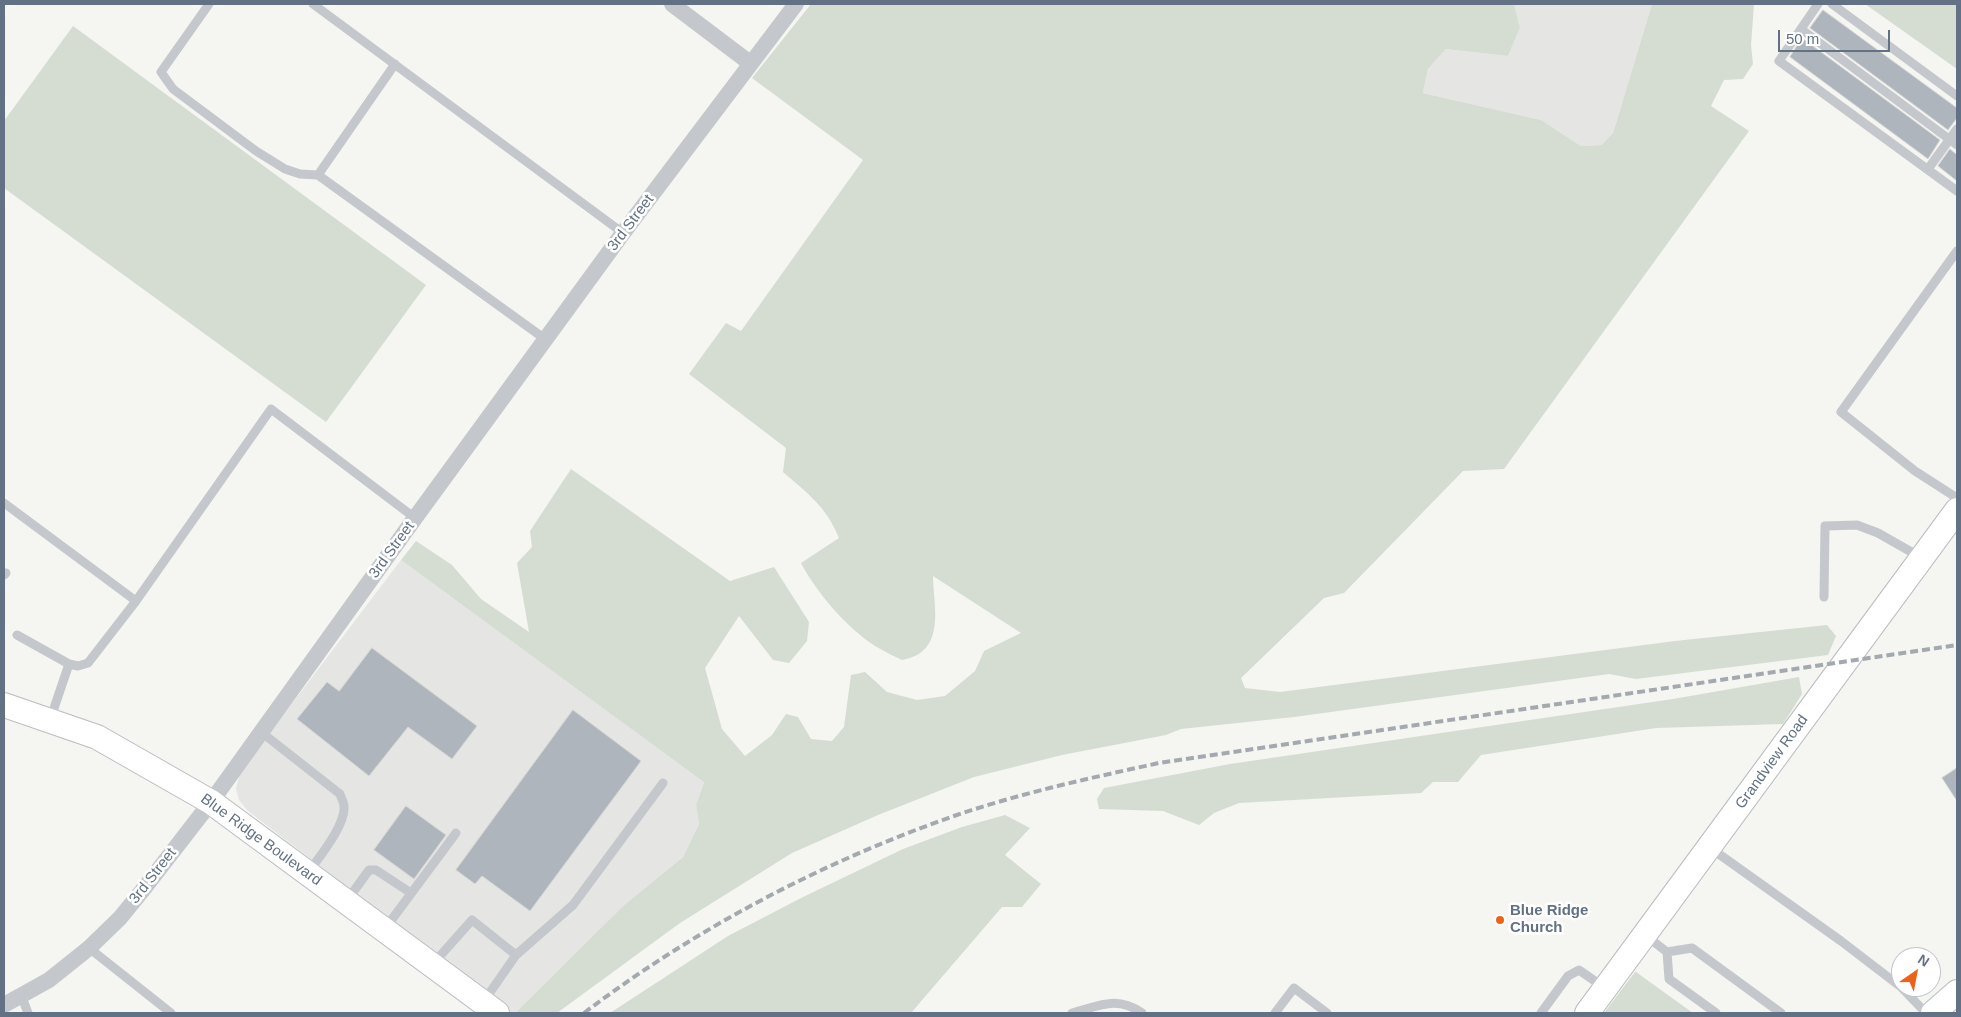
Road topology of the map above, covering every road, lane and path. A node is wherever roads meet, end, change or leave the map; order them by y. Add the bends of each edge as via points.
1 (209, 4) edge
2 (313, 4) edge
3 (672, 4) edge
4 (796, 4) edge
5 (1818, 4) edge
6 (1832, 4) edge
7 (1801, 29) junction
8 (750, 63) junction
9 (395, 64) junction
10 (1957, 96) edge
11 (1957, 128) edge
12 (1949, 140) junction
13 (1957, 145) edge
14 (1928, 170) junction
15 (318, 175) junction
16 (1957, 191) edge
17 (623, 233) junction
18 (1957, 251) edge
19 (546, 339) junction
20 (1957, 498) edge
21 (4, 503) edge
22 (1957, 510) edge
23 (415, 518) junction
24 (1922, 558) junction
25 (1824, 598) dead end
26 (136, 601) junction
27 (17, 635) dead end
28 (69, 664) junction
29 (4, 705) edge
30 (50, 721) junction
31 (260, 732) junction
32 (663, 784) dead end
33 (211, 802) junction
34 (456, 833) dead end
35 (1709, 847) junction
36 (308, 874) junction
37 (412, 893) junction
38 (346, 902) junction
39 (384, 930) junction
40 (1645, 935) junction
41 (90, 948) junction
42 (1667, 952) junction
43 (516, 954) junction
44 (431, 965) junction
45 (1891, 979) edge
46 (1605, 988) junction
47 (1957, 992) edge
48 (21, 995) junction
49 (1911, 997) edge
50 (4, 1005) edge
51 (490, 1008) edge
52 (28, 1013) edge
53 (171, 1013) edge
54 (1072, 1013) edge
55 (1142, 1013) edge
56 (1275, 1013) edge
57 (1327, 1013) edge
58 (1541, 1013) edge
59 (1587, 1013) edge
60 (1716, 1013) edge
61 (1781, 1013) edge
62 (1926, 1013) edge
63 (1934, 1013) edge

1 - 15 lane via 161,72 173,89 256,152 285,169
2 - 9 lane
3 - 8 street
4 - 8 street, 3rd Street
5 - 7 lane
6 - 10 lane
7 - 12 lane
7 - 14 lane via 1779,61
8 - 17 street, 3rd Street
9 - 15 lane
9 - 17 lane
11 - 12 lane
12 - 13 lane
12 - 14 lane
14 - 16 lane
15 - 19 lane
17 - 19 street, 3rd Street
18 - 20 lane via 1841,412 1914,471
19 - 23 street, 3rd Street
21 - 26 lane
22 - 24 street, Grandview Road
23 - 26 lane via 271,409
23 - 31 street, 3rd Street
24 - 25 lane via 1857,525 1825,526
24 - 35 street, Grandview Road
26 - 28 lane via 88,663
27 - 28 lane
28 - 30 lane
29 - 30 street, Blue Ridge Boulevard
30 - 33 street, Blue Ridge Boulevard via 97,737
31 - 33 street, 3rd Street
31 - 36 lane via 340,794 344,806 341,823
32 - 43 lane via 573,906
33 - 36 street, Blue Ridge Boulevard
33 - 41 street, 3rd Street via 120,918
34 - 37 lane
35 - 40 street, Grandview Road
35 - 45 lane
36 - 38 street, Blue Ridge Boulevard
37 - 38 lane via 376,870 369,870
37 - 39 lane
38 - 39 street, Blue Ridge Boulevard
39 - 44 street, Blue Ridge Boulevard
40 - 42 lane
40 - 46 street, Grandview Road
41 - 48 street, 3rd Street via 49,980
41 - 53 lane
42 - 60 lane via 1670,979
42 - 61 lane via 1692,948
43 - 44 lane via 472,920
43 - 51 lane
44 - 51 street, Blue Ridge Boulevard
46 - 58 lane via 1579,970 1568,976
46 - 59 street, Grandview Road
47 - 63 street
48 - 50 street, 3rd Street
48 - 52 lane
49 - 62 lane
54 - 55 lane via 1112,1002
56 - 57 lane via 1294,988

